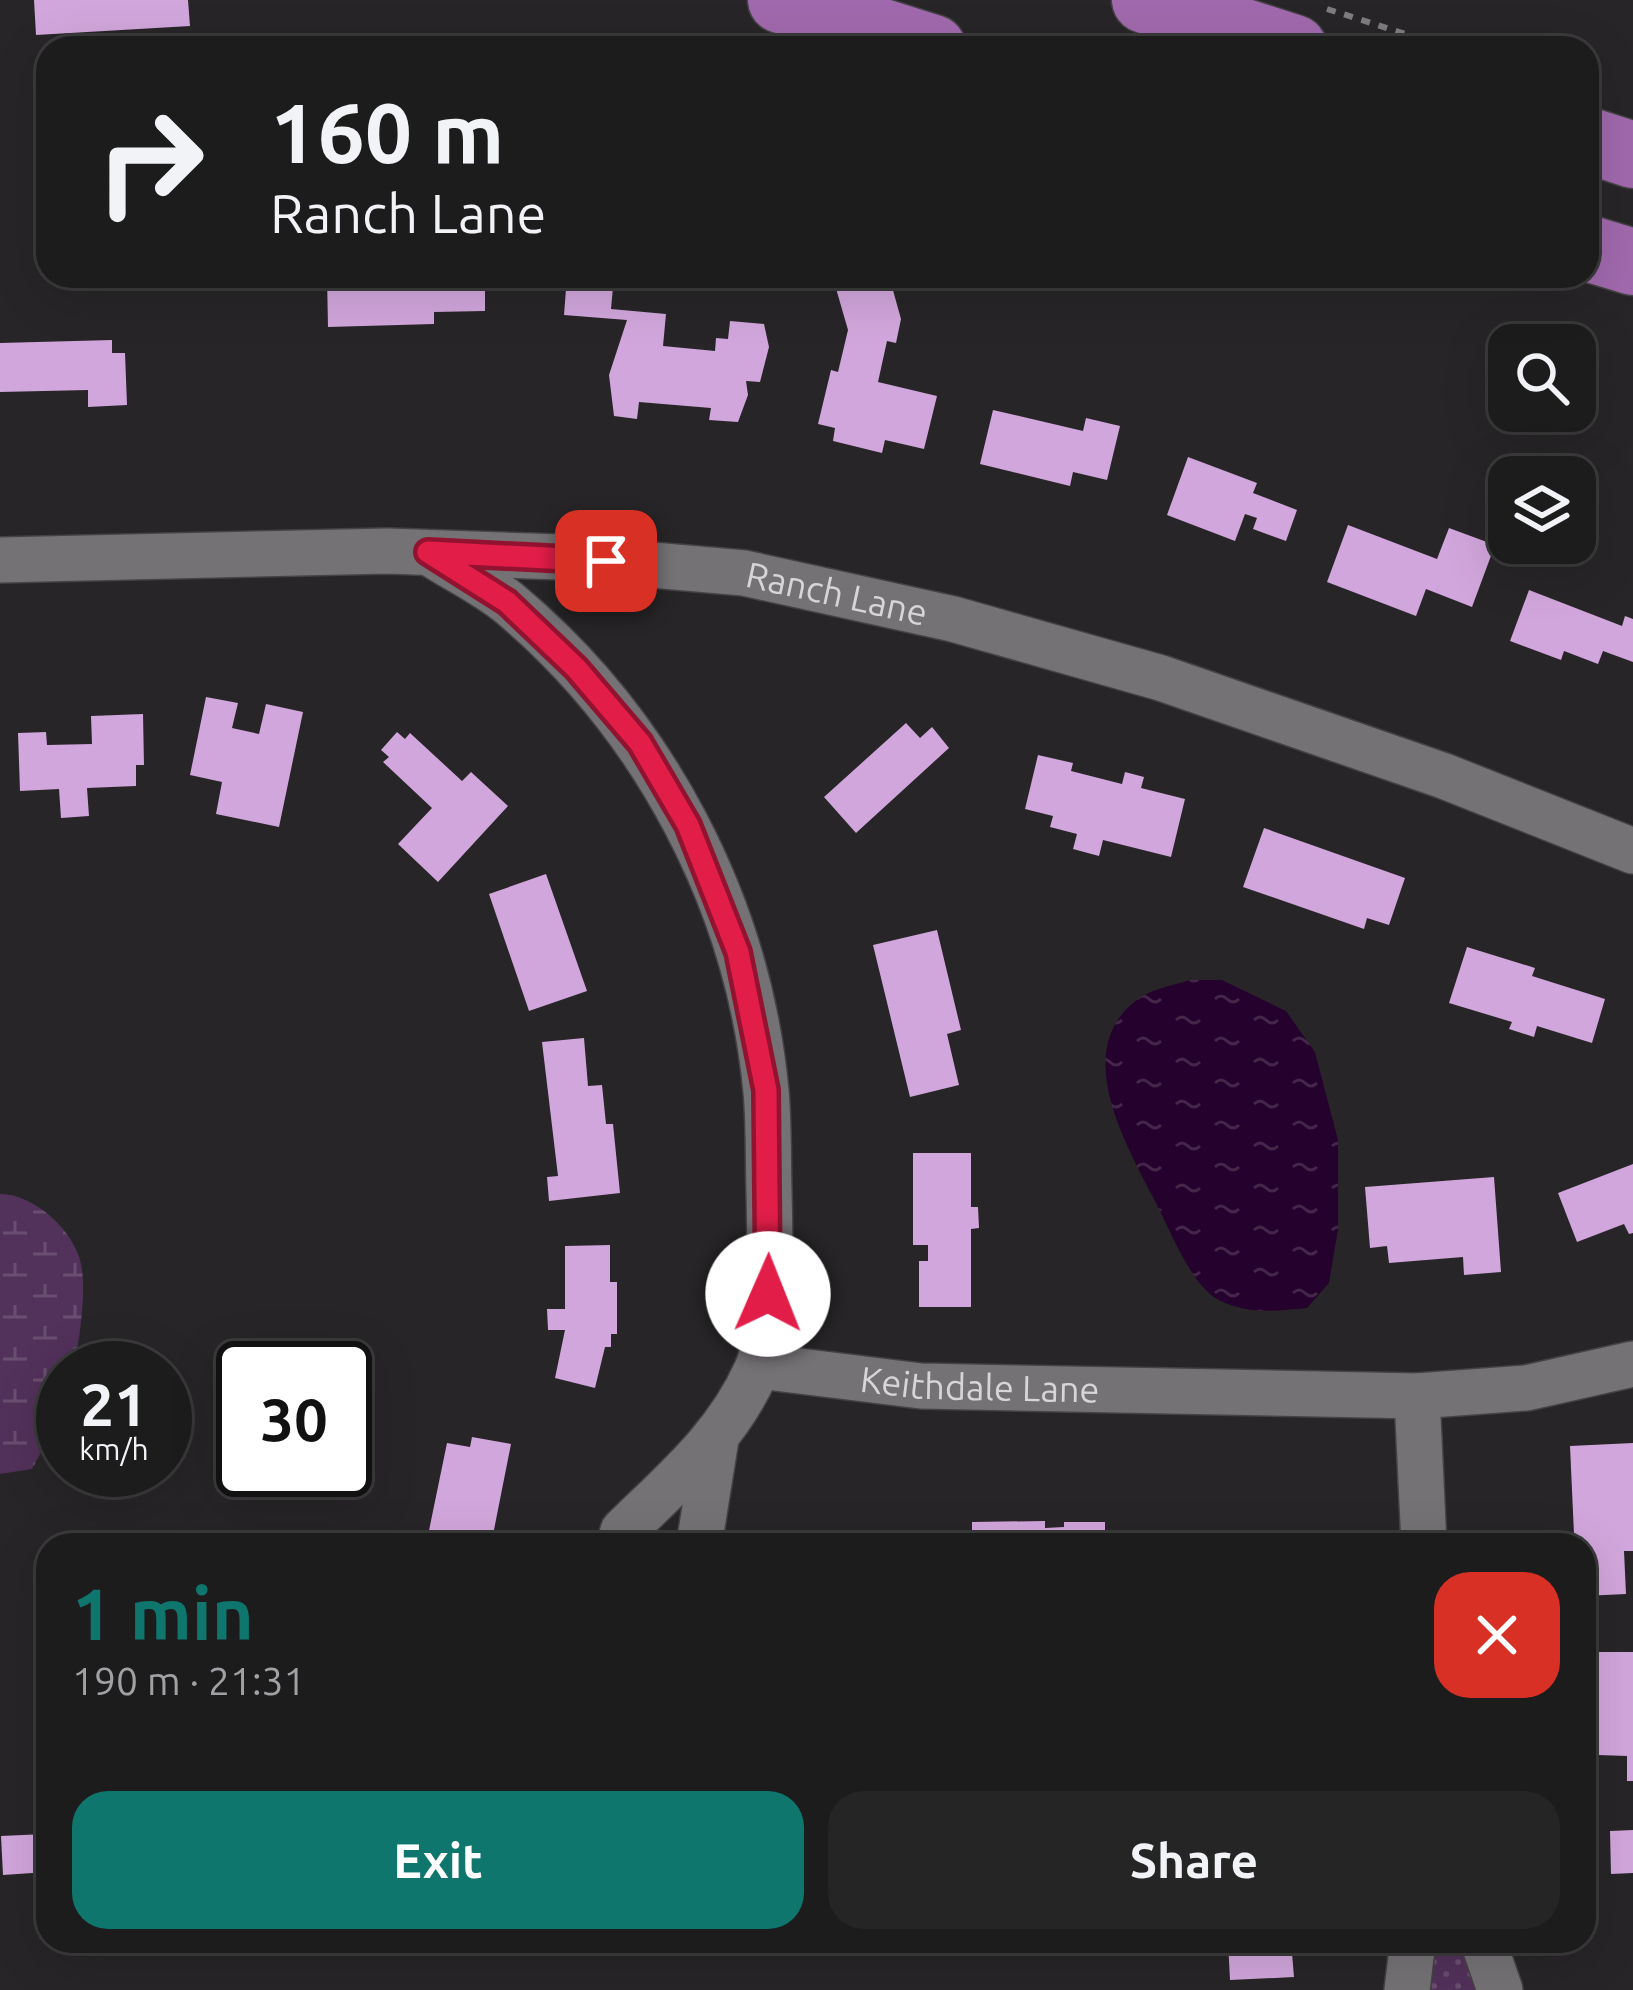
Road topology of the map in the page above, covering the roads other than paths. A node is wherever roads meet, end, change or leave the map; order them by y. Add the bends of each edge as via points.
1 (781, 0) edge
2 (1145, 0) edge
3 (1309, 28) edge
4 (895, 36) edge
5 (1599, 144) edge
6 (1633, 155) edge
7 (1599, 252) edge
8 (1633, 262) edge
9 (428, 552) junction
10 (0, 560) edge
11 (1633, 851) edge
12 (1633, 1364) edge
13 (759, 1366) junction
14 (1417, 1396) junction
15 (716, 1439) junction
16 (622, 1533) edge
17 (701, 1533) edge
18 (1423, 1533) edge
19 (1412, 1953) edge
20 (1487, 1953) edge
21 (1407, 1990) edge
22 (1500, 1990) edge

1 - 4 highway
2 - 3 highway
5 - 6 highway
7 - 8 highway
9 - 10 street, Ranch Lane
9 - 11 street, Ranch Lane via 744,573 953,619 1161,678
9 - 13 street via 507,602 576,668 640,743 688,825 738,952 766,1090 769,1276
12 - 14 street, Keithdale Lane via 1526,1388
13 - 14 street, Keithdale Lane via 921,1386
13 - 15 street
14 - 18 street
15 - 16 street
15 - 17 street
19 - 21 street
20 - 22 street

